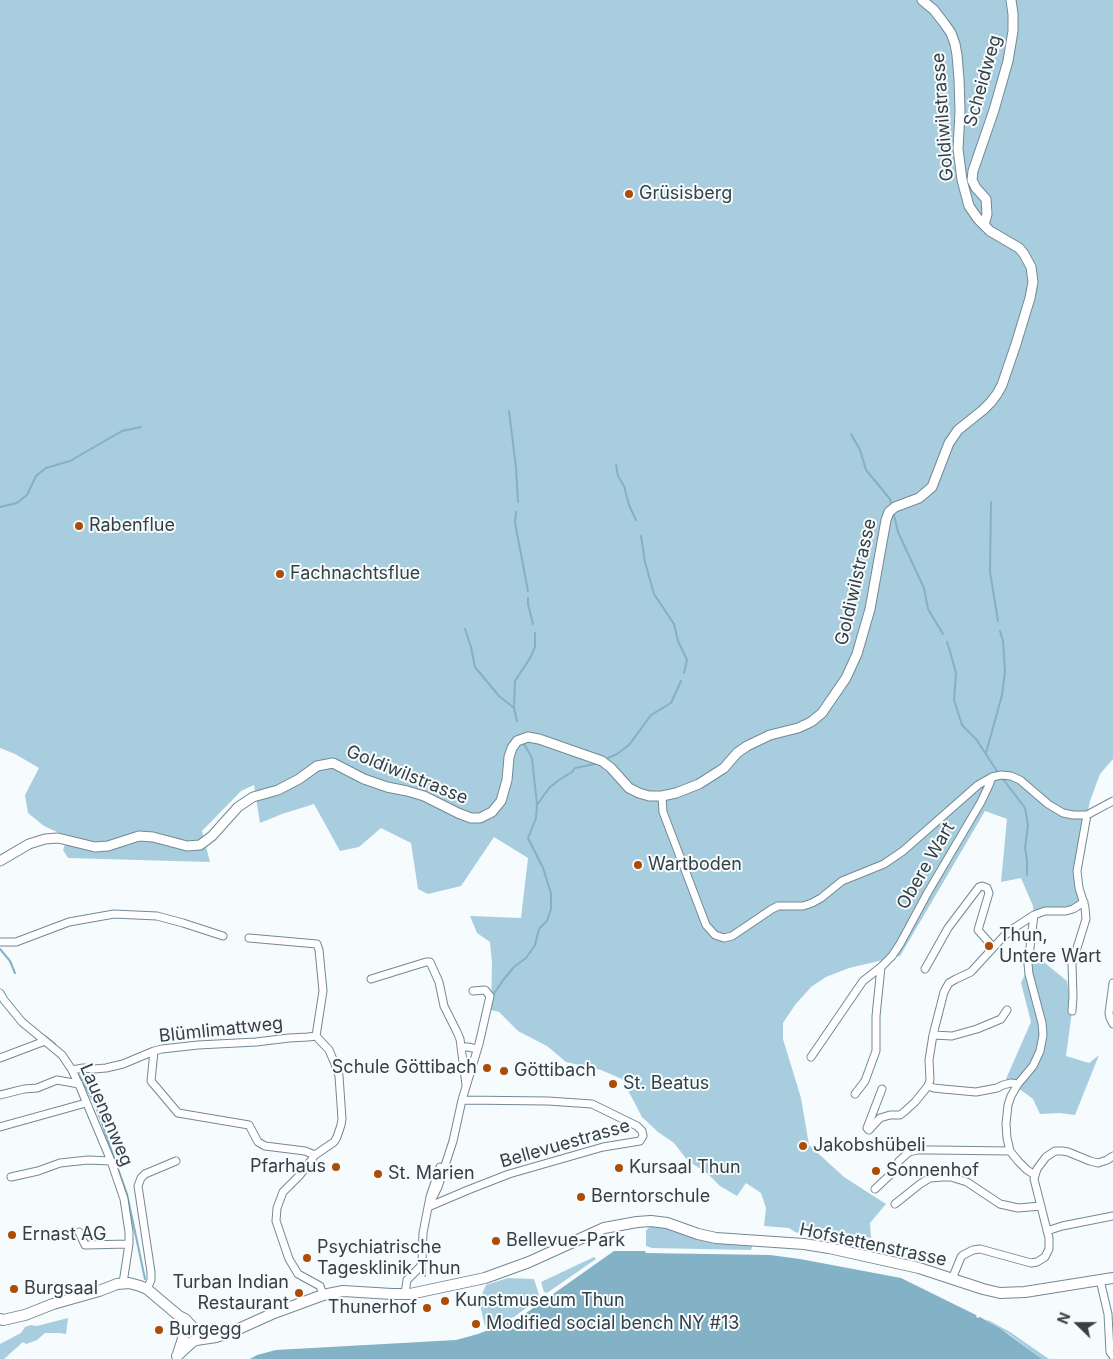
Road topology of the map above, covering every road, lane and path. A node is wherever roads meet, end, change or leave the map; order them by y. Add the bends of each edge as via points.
1 (922, 0) edge
2 (1011, 0) edge
3 (984, 225) junction
4 (992, 777) junction
5 (662, 796) junction
6 (1113, 801) edge
7 (1087, 815) junction
8 (0, 861) edge
9 (1084, 902) junction
10 (1034, 915) junction
11 (223, 936) dead end
12 (249, 938) dead end
13 (0, 942) edge
14 (994, 947) junction
15 (881, 968) junction
16 (925, 970) dead end
17 (370, 979) dead end
18 (1113, 983) edge
19 (473, 991) dead end
20 (0, 993) edge
21 (1007, 1010) dead end
22 (1072, 1011) dead end
23 (1113, 1024) edge
24 (933, 1035) junction
25 (316, 1036) junction
26 (45, 1041) junction
27 (461, 1047) junction
28 (477, 1049) junction
29 (154, 1051) junction
30 (810, 1057) dead end
31 (0, 1058) edge
32 (72, 1070) junction
33 (78, 1084) junction
34 (1018, 1084) junction
35 (466, 1086) junction
36 (928, 1086) junction
37 (882, 1089) dead end
38 (855, 1094) dead end
39 (0, 1095) edge
40 (462, 1100) junction
41 (86, 1103) junction
42 (0, 1127) edge
43 (1010, 1151) junction
44 (315, 1156) junction
45 (1113, 1156) edge
46 (111, 1161) junction
47 (176, 1161) dead end
48 (1034, 1175) junction
49 (11, 1177) dead end
50 (874, 1189) dead end
51 (895, 1204) dead end
52 (1041, 1206) junction
53 (428, 1207) junction
54 (1113, 1216) edge
55 (1047, 1231) junction
56 (79, 1232) dead end
57 (129, 1244) junction
58 (1113, 1278) edge
59 (952, 1279) junction
60 (1100, 1280) junction
61 (123, 1283) junction
62 (147, 1289) junction
63 (405, 1294) junction
64 (323, 1295) junction
65 (1, 1320) edge
66 (192, 1335) junction
67 (1113, 1356) edge
68 (177, 1357) edge

1 - 3 street, Goldiwilstrasse via 944,22 955,44 962,180 969,206
2 - 3 street, Scheidweg via 1013,32 1008,61 973,171 972,180 986,199
3 - 5 street, Goldiwilstrasse via 1019,248 1028,261 1033,282 1027,307 997,394 958,430 932,487 919,498 895,507 886,520 870,609 857,654 846,678 822,713 811,722 758,740 699,784
4 - 5 street via 978,784 884,864 842,881 812,903 772,908 732,936 724,938 715,935 706,925 663,812
4 - 7 street via 1001,774 1011,776 1063,812
4 - 15 street, Obere Wart via 900,944
5 - 8 street, Goldiwilstrasse via 649,796 629,788 602,761 528,737 517,741 512,748 501,801 492,812 480,818 458,814 424,796 364,779 333,763 317,766 278,790 253,796 200,845 187,846 139,836 108,846 45,839 29,844
6 - 7 street
7 - 9 street via 1077,871
9 - 10 street via 1066,911 1045,911
9 - 22 street via 1086,919 1072,964
10 - 14 street
10 - 34 street via 1028,964 1043,1035 1033,1066
11 - 13 street via 157,916 114,914 69,922 16,942
12 - 25 street via 317,944 323,991
14 - 16 street via 978,930 989,893 982,886 948,928
14 - 24 street via 971,972 946,987
15 - 30 street, Obere Wart via 863,981
15 - 38 street via 876,1051 865,1081
17 - 27 street via 430,962
18 - 23 street via 1109,1013
19 - 28 street via 485,990 490,996
20 - 26 street, Lauenenweg via 22,1022
21 - 24 street via 1001,1019 977,1029 952,1036
24 - 36 street
25 - 29 street, Blümlimattweg
25 - 44 street via 329,1050 339,1076 342,1119 334,1142
26 - 31 street
26 - 32 street, Lauenenweg via 62,1055
27 - 28 street
27 - 35 street
28 - 35 street
29 - 32 street, Blümlimattweg via 106,1068
29 - 44 street via 151,1082 178,1113 249,1125 258,1142 265,1146
32 - 33 street, Lauenenweg
33 - 39 street via 56,1080 37,1088
33 - 41 street, Lauenenweg
34 - 36 street via 976,1092
34 - 43 street via 1008,1105
35 - 40 street
36 - 37 street via 900,1115 880,1118 869,1130 867,1128
40 - 53 street via 442,1177
40 - 53 street, Bellevuestrasse via 592,1104 637,1126 643,1136 640,1141 603,1147 509,1174
41 - 42 street
41 - 46 street, Lauenenweg
43 - 48 street
43 - 50 street via 910,1152
44 - 64 street via 283,1192 276,1221 289,1259 298,1274 320,1286
45 - 48 street via 1094,1162 1068,1152 1055,1151 1039,1164
46 - 49 street via 60,1163
46 - 57 street, Lauenenweg via 124,1199
47 - 62 street via 145,1174 138,1186 152,1272
48 - 52 street
51 - 52 street via 930,1178 942,1177 967,1182 996,1203 1018,1208
52 - 55 street
53 - 63 street via 422,1262 407,1280
54 - 55 street
55 - 59 street via 1048,1253 1038,1262 973,1250 963,1254
56 - 57 street via 85,1245
57 - 61 street, Lauenenweg
58 - 60 main road, Hofstettenstrasse
59 - 60 main road, Hofstettenstrasse via 1003,1294
59 - 63 main road, Hofstettenstrasse via 814,1246 716,1238 671,1224 644,1222 604,1228 486,1278
60 - 67 street
61 - 62 main road
61 - 65 main road
62 - 66 main road via 187,1320
63 - 64 main road, Hofstettenstrasse via 348,1291
64 - 66 main road, Hofstettenstrasse via 216,1337
66 - 68 main road

